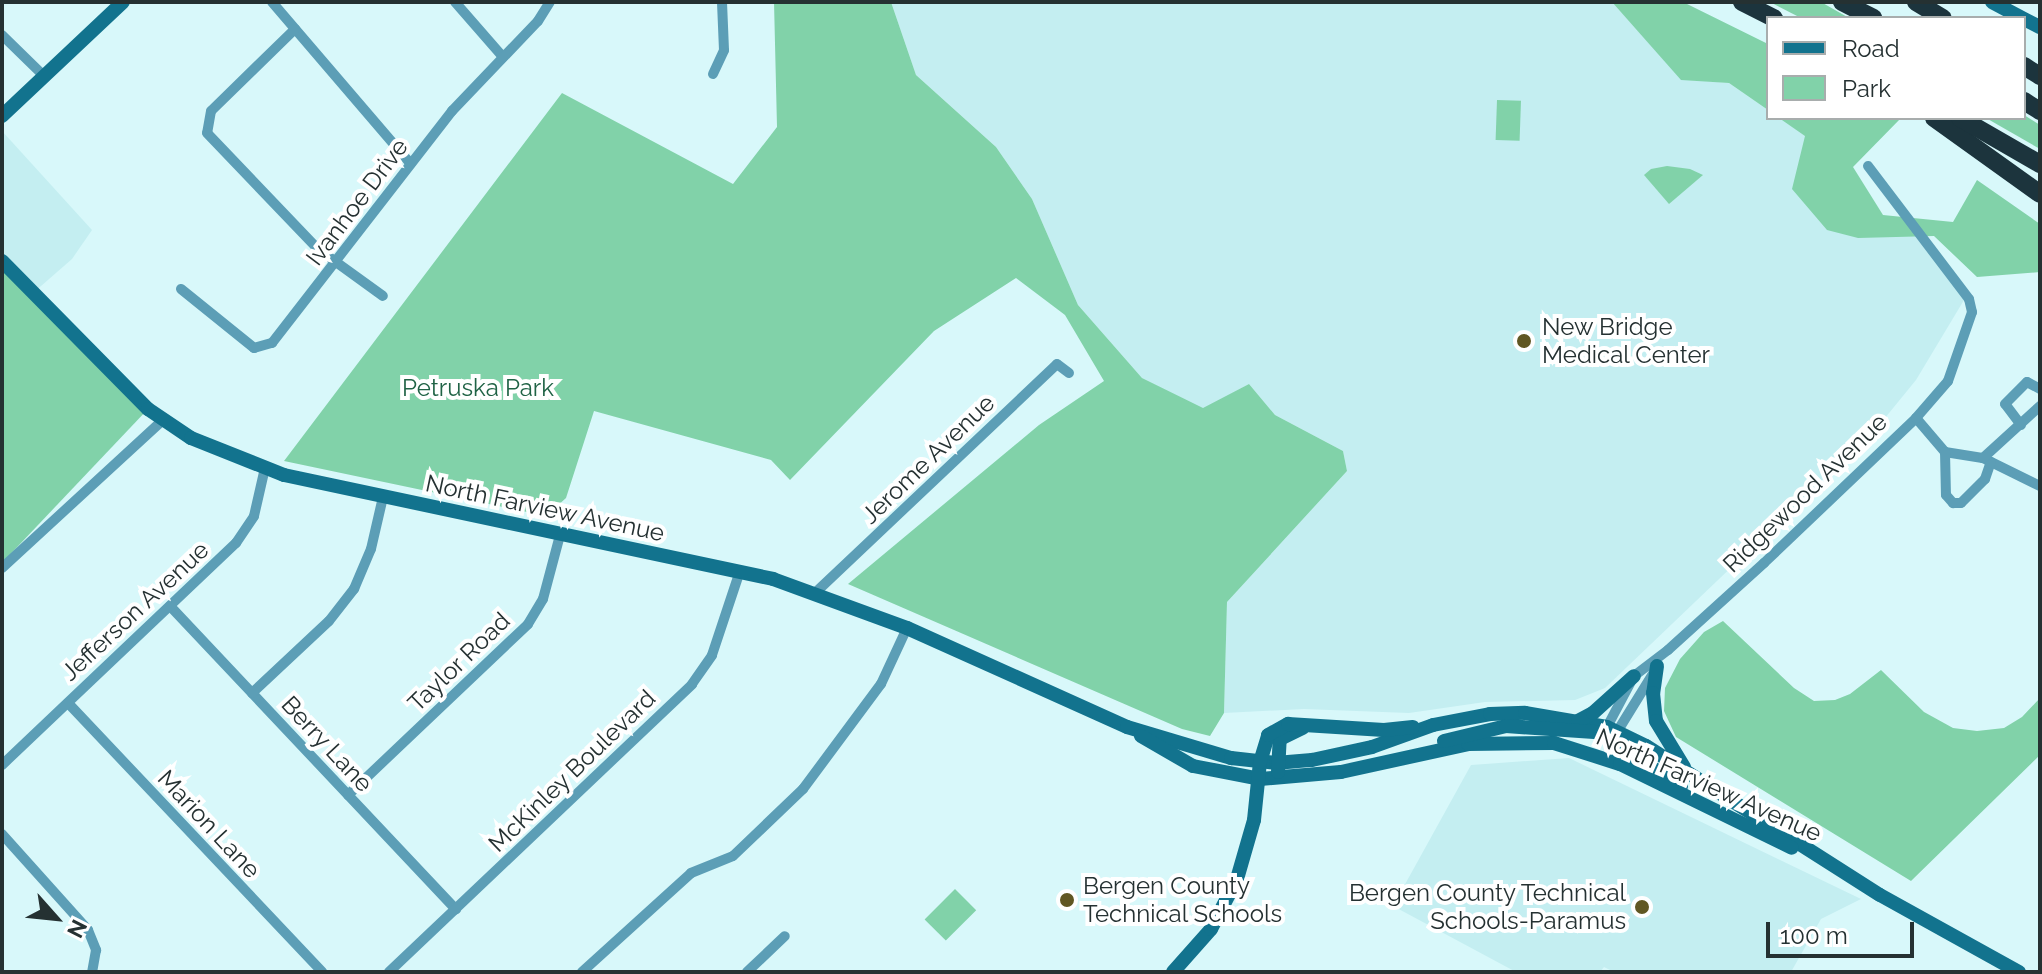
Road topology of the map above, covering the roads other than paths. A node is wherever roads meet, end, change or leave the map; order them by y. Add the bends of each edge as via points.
1 (123, 2) edge
2 (272, 2) edge
3 (455, 2) edge
4 (550, 2) edge
5 (722, 2) edge
6 (1742, 2) edge
7 (1842, 2) edge
8 (1916, 2) edge
9 (1992, 2) edge
10 (1769, 16) edge
11 (1869, 16) edge
12 (1940, 16) edge
13 (2019, 16) edge
14 (295, 29) junction
15 (2, 35) edge
16 (503, 57) junction
17 (713, 74) dead end
18 (44, 76) junction
19 (2, 116) edge
20 (1937, 120) edge
21 (1963, 120) edge
22 (411, 164) junction
23 (2040, 164) edge
24 (1868, 166) dead end
25 (2040, 194) edge
26 (2, 261) edge
27 (335, 264) junction
28 (181, 289) dead end
29 (383, 296) dead end
30 (1069, 373) dead end
31 (2040, 389) edge
32 (2040, 406) edge
33 (1916, 418) junction
34 (163, 420) junction
35 (2021, 425) junction
36 (1945, 452) junction
37 (1987, 460) junction
38 (265, 468) junction
39 (2040, 486) edge
40 (383, 497) junction
41 (560, 535) junction
42 (2, 568) edge
43 (740, 571) junction
44 (815, 593) junction
45 (170, 606) junction
46 (907, 628) junction
47 (1668, 650) junction
48 (1657, 666) junction
49 (1634, 676) junction
50 (252, 693) junction
51 (68, 703) junction
52 (1578, 721) junction
53 (1433, 725) junction
54 (1307, 726) junction
55 (1127, 727) junction
56 (1611, 731) junction
57 (1412, 755) junction
58 (1260, 762) junction
59 (1276, 763) junction
60 (2, 765) edge
61 (1692, 777) junction
62 (1260, 779) junction
63 (1278, 779) junction
64 (348, 795) junction
65 (2, 834) edge
66 (1772, 840) junction
67 (1826, 862) junction
68 (456, 909) junction
69 (785, 936) dead end
70 (92, 972) edge
71 (322, 972) edge
72 (389, 972) edge
73 (582, 972) edge
74 (747, 972) edge
75 (1173, 972) edge
76 (2019, 972) edge

1 - 18 street
2 - 14 street
3 - 16 street
4 - 16 street, Ivanhoe Drive
5 - 17 street via 724,50
6 - 10 highway
7 - 11 highway
8 - 12 highway
9 - 13 street
14 - 22 street
14 - 27 street via 211,111 207,133
15 - 18 street
16 - 22 street, Ivanhoe Drive
18 - 19 street
20 - 25 highway
21 - 23 highway
22 - 27 street, Ivanhoe Drive
24 - 33 street, Ridgewood Avenue via 1969,299 1972,312 1948,381
26 - 34 street, North Farview Avenue
27 - 28 street, Ivanhoe Drive via 272,343 259,348
27 - 29 street
30 - 44 street, Jerome Avenue via 1057,364
31 - 35 street via 2027,382 2005,404
32 - 35 street
33 - 36 street
33 - 47 street, Ridgewood Avenue
34 - 38 street, North Farview Avenue via 221,453
34 - 42 street
35 - 37 street
36 - 37 street
36 - 37 street via 1946,495 1953,503 1961,503 1985,479
37 - 39 street
38 - 40 street, North Farview Avenue
38 - 45 street, Jefferson Avenue via 260,501 246,531
40 - 41 street, North Farview Avenue
40 - 50 street via 371,549 354,589 329,621
41 - 43 street, North Farview Avenue
41 - 64 street, Taylor Road via 543,599 528,624
43 - 44 street, North Farview Avenue
43 - 68 street, McKinley Boulevard via 712,655 692,684
44 - 46 street, North Farview Avenue
45 - 50 street, Berry Lane
45 - 51 street, Jefferson Avenue
46 - 55 street, North Farview Avenue
46 - 73 street via 881,684 803,789 733,856 691,873
47 - 48 street, Ridgewood Avenue
47 - 49 street, Ridgewood Avenue
48 - 56 street, Ridgewood Avenue
48 - 61 street via 1656,721
49 - 52 street
49 - 56 street, Ridgewood Avenue
50 - 64 street, Berry Lane
51 - 60 street, Jefferson Avenue
51 - 71 street, Marion Lane
52 - 53 street, North Farview Avenue via 1502,713
52 - 56 street, North Farview Avenue
53 - 54 street via 1384,730
53 - 59 street, North Farview Avenue via 1372,747
54 - 58 street via 1275,728
54 - 59 street via 1280,739
55 - 58 street, North Farview Avenue via 1207,753
55 - 62 street, North Farview Avenue via 1193,766
56 - 57 street via 1506,726 1449,738
56 - 61 street, North Farview Avenue
56 - 66 street via 1632,755
57 - 63 street, North Farview Avenue via 1341,772
57 - 66 street, North Farview Avenue via 1468,744 1554,743 1620,764
58 - 59 street, North Farview Avenue
58 - 62 street
59 - 63 street
61 - 67 street, North Farview Avenue
62 - 63 street, North Farview Avenue
62 - 75 street via 1237,879 1211,929
64 - 68 street, Berry Lane
65 - 70 street via 88,930 96,950
66 - 67 street, North Farview Avenue
67 - 76 street
68 - 72 street, McKinley Boulevard
69 - 74 street

